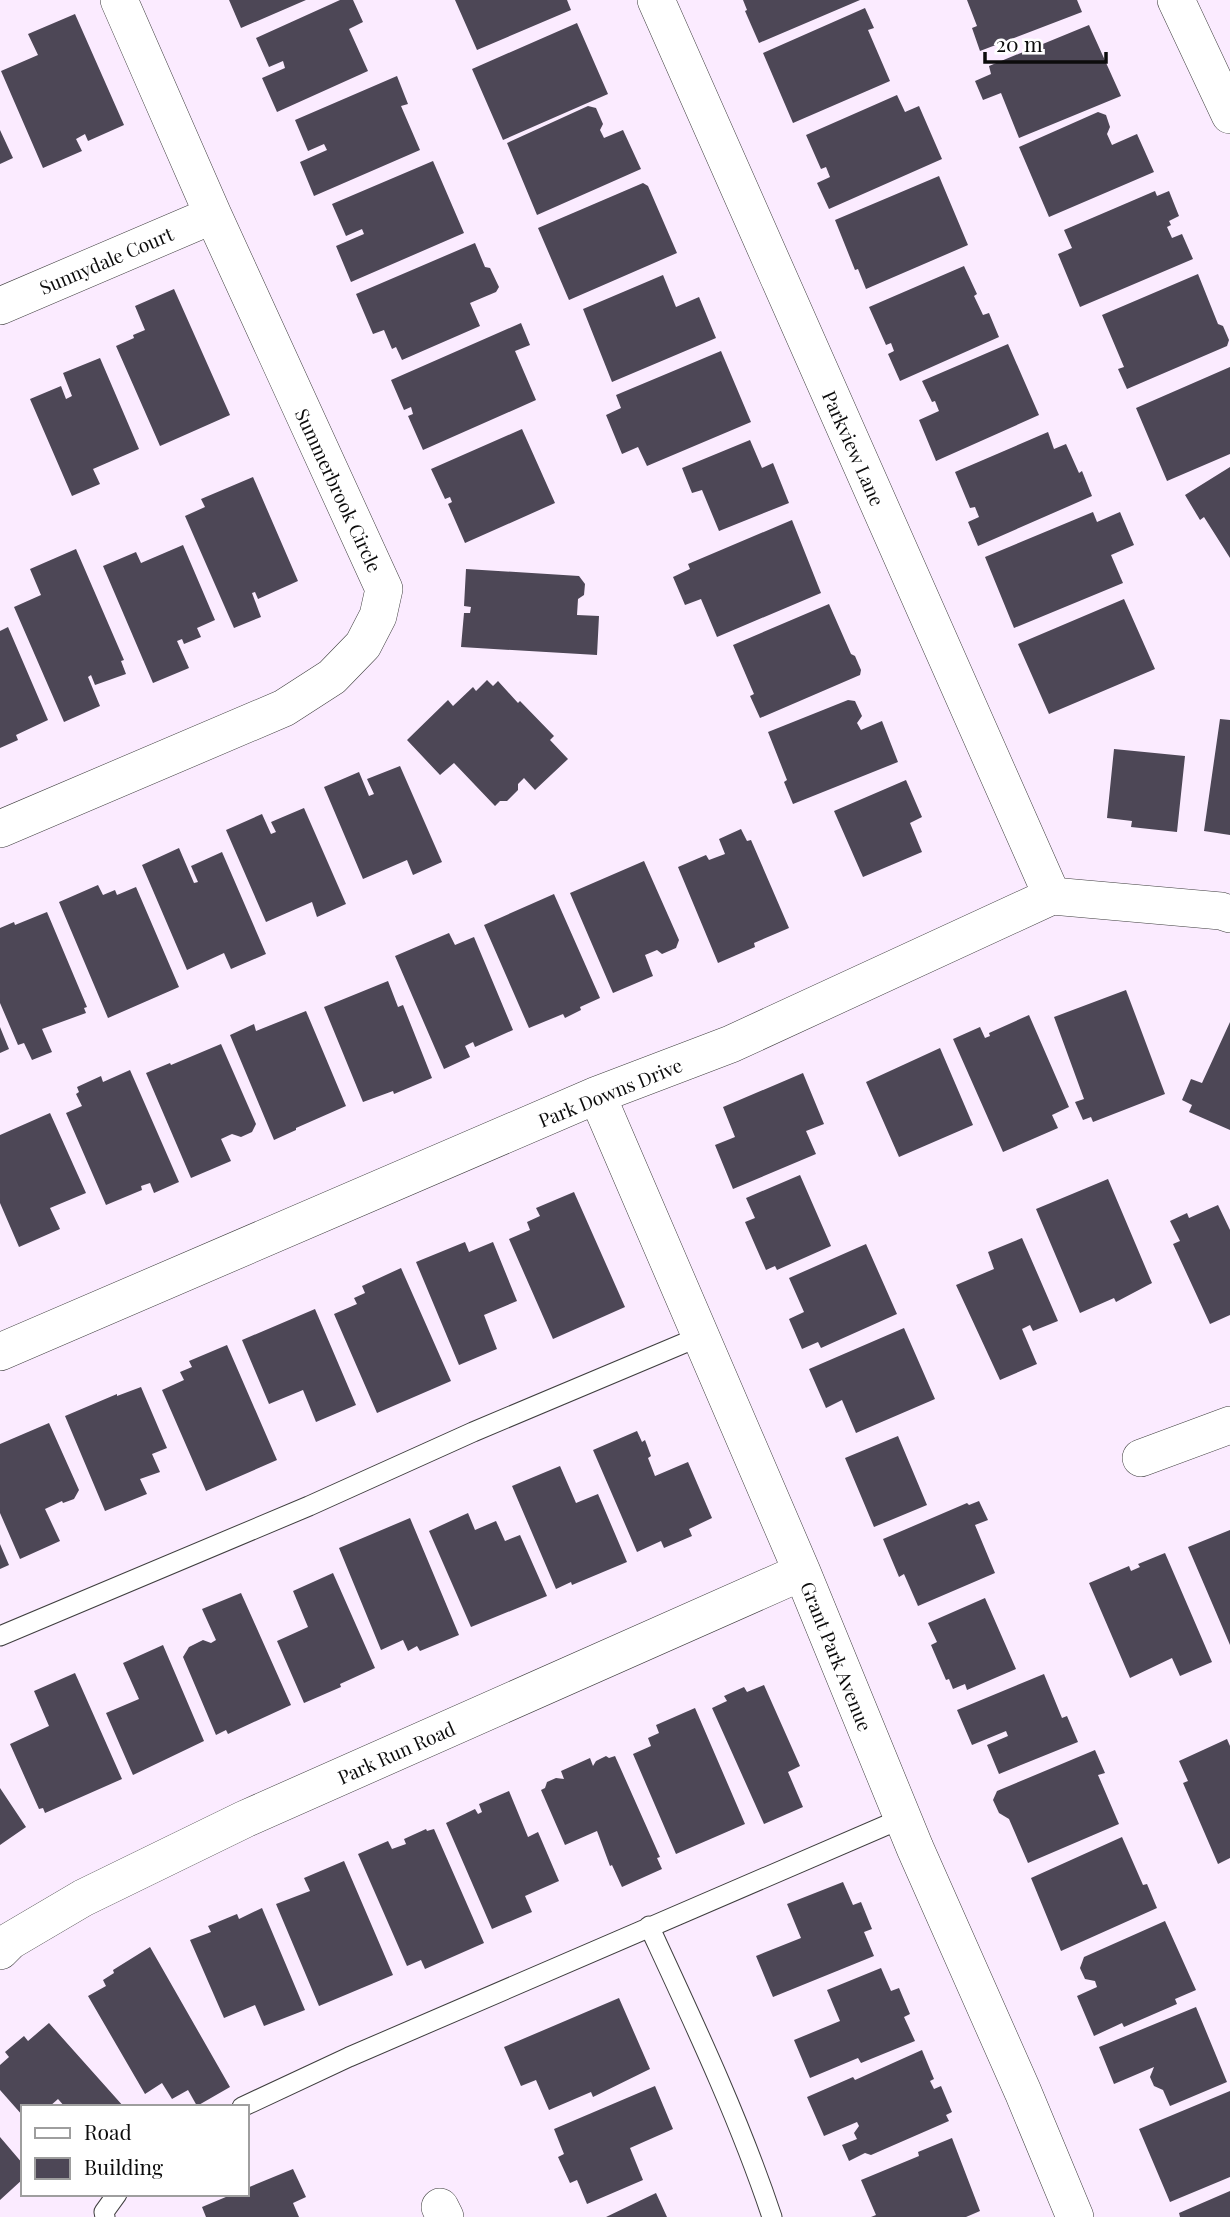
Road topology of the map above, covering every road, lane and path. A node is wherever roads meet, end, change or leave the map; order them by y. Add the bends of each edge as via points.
1 (119, 0) edge
2 (656, 0) edge
3 (1176, 0) edge
4 (1230, 115) edge
5 (213, 215) junction
6 (0, 306) edge
7 (0, 829) edge
8 (1052, 896) junction
9 (1230, 914) edge
10 (597, 1096) junction
11 (701, 1336) junction
12 (0, 1352) edge
13 (1230, 1425) edge
14 (1141, 1458) dead end
15 (802, 1572) junction
16 (0, 1636) edge
17 (903, 1818) junction
18 (649, 1926) junction
19 (0, 1951) edge
20 (246, 2105) edge
21 (116, 2196) edge
22 (105, 2217) edge
23 (772, 2217) edge
24 (1075, 2217) edge

1 - 5 street, Summerbrook Circle
2 - 8 street, Parkview Lane
3 - 4 street
5 - 6 street, Sunnydale Court
5 - 7 street, Summerbrook Circle via 384,589 378,615 363,645 332,677 284,708
8 - 9 street, Park Downs Drive
8 - 10 street, Park Downs Drive via 731,1044
10 - 11 street, Grant Park Avenue
10 - 12 street, Park Downs Drive
11 - 15 street, Grant Park Avenue
11 - 16 lane
13 - 14 street
15 - 17 street, Grant Park Avenue
15 - 19 street, Park Run Road via 245,1819 83,1898
17 - 18 lane
17 - 24 street, Grant Park Avenue
18 - 20 lane
18 - 23 lane
21 - 22 lane

